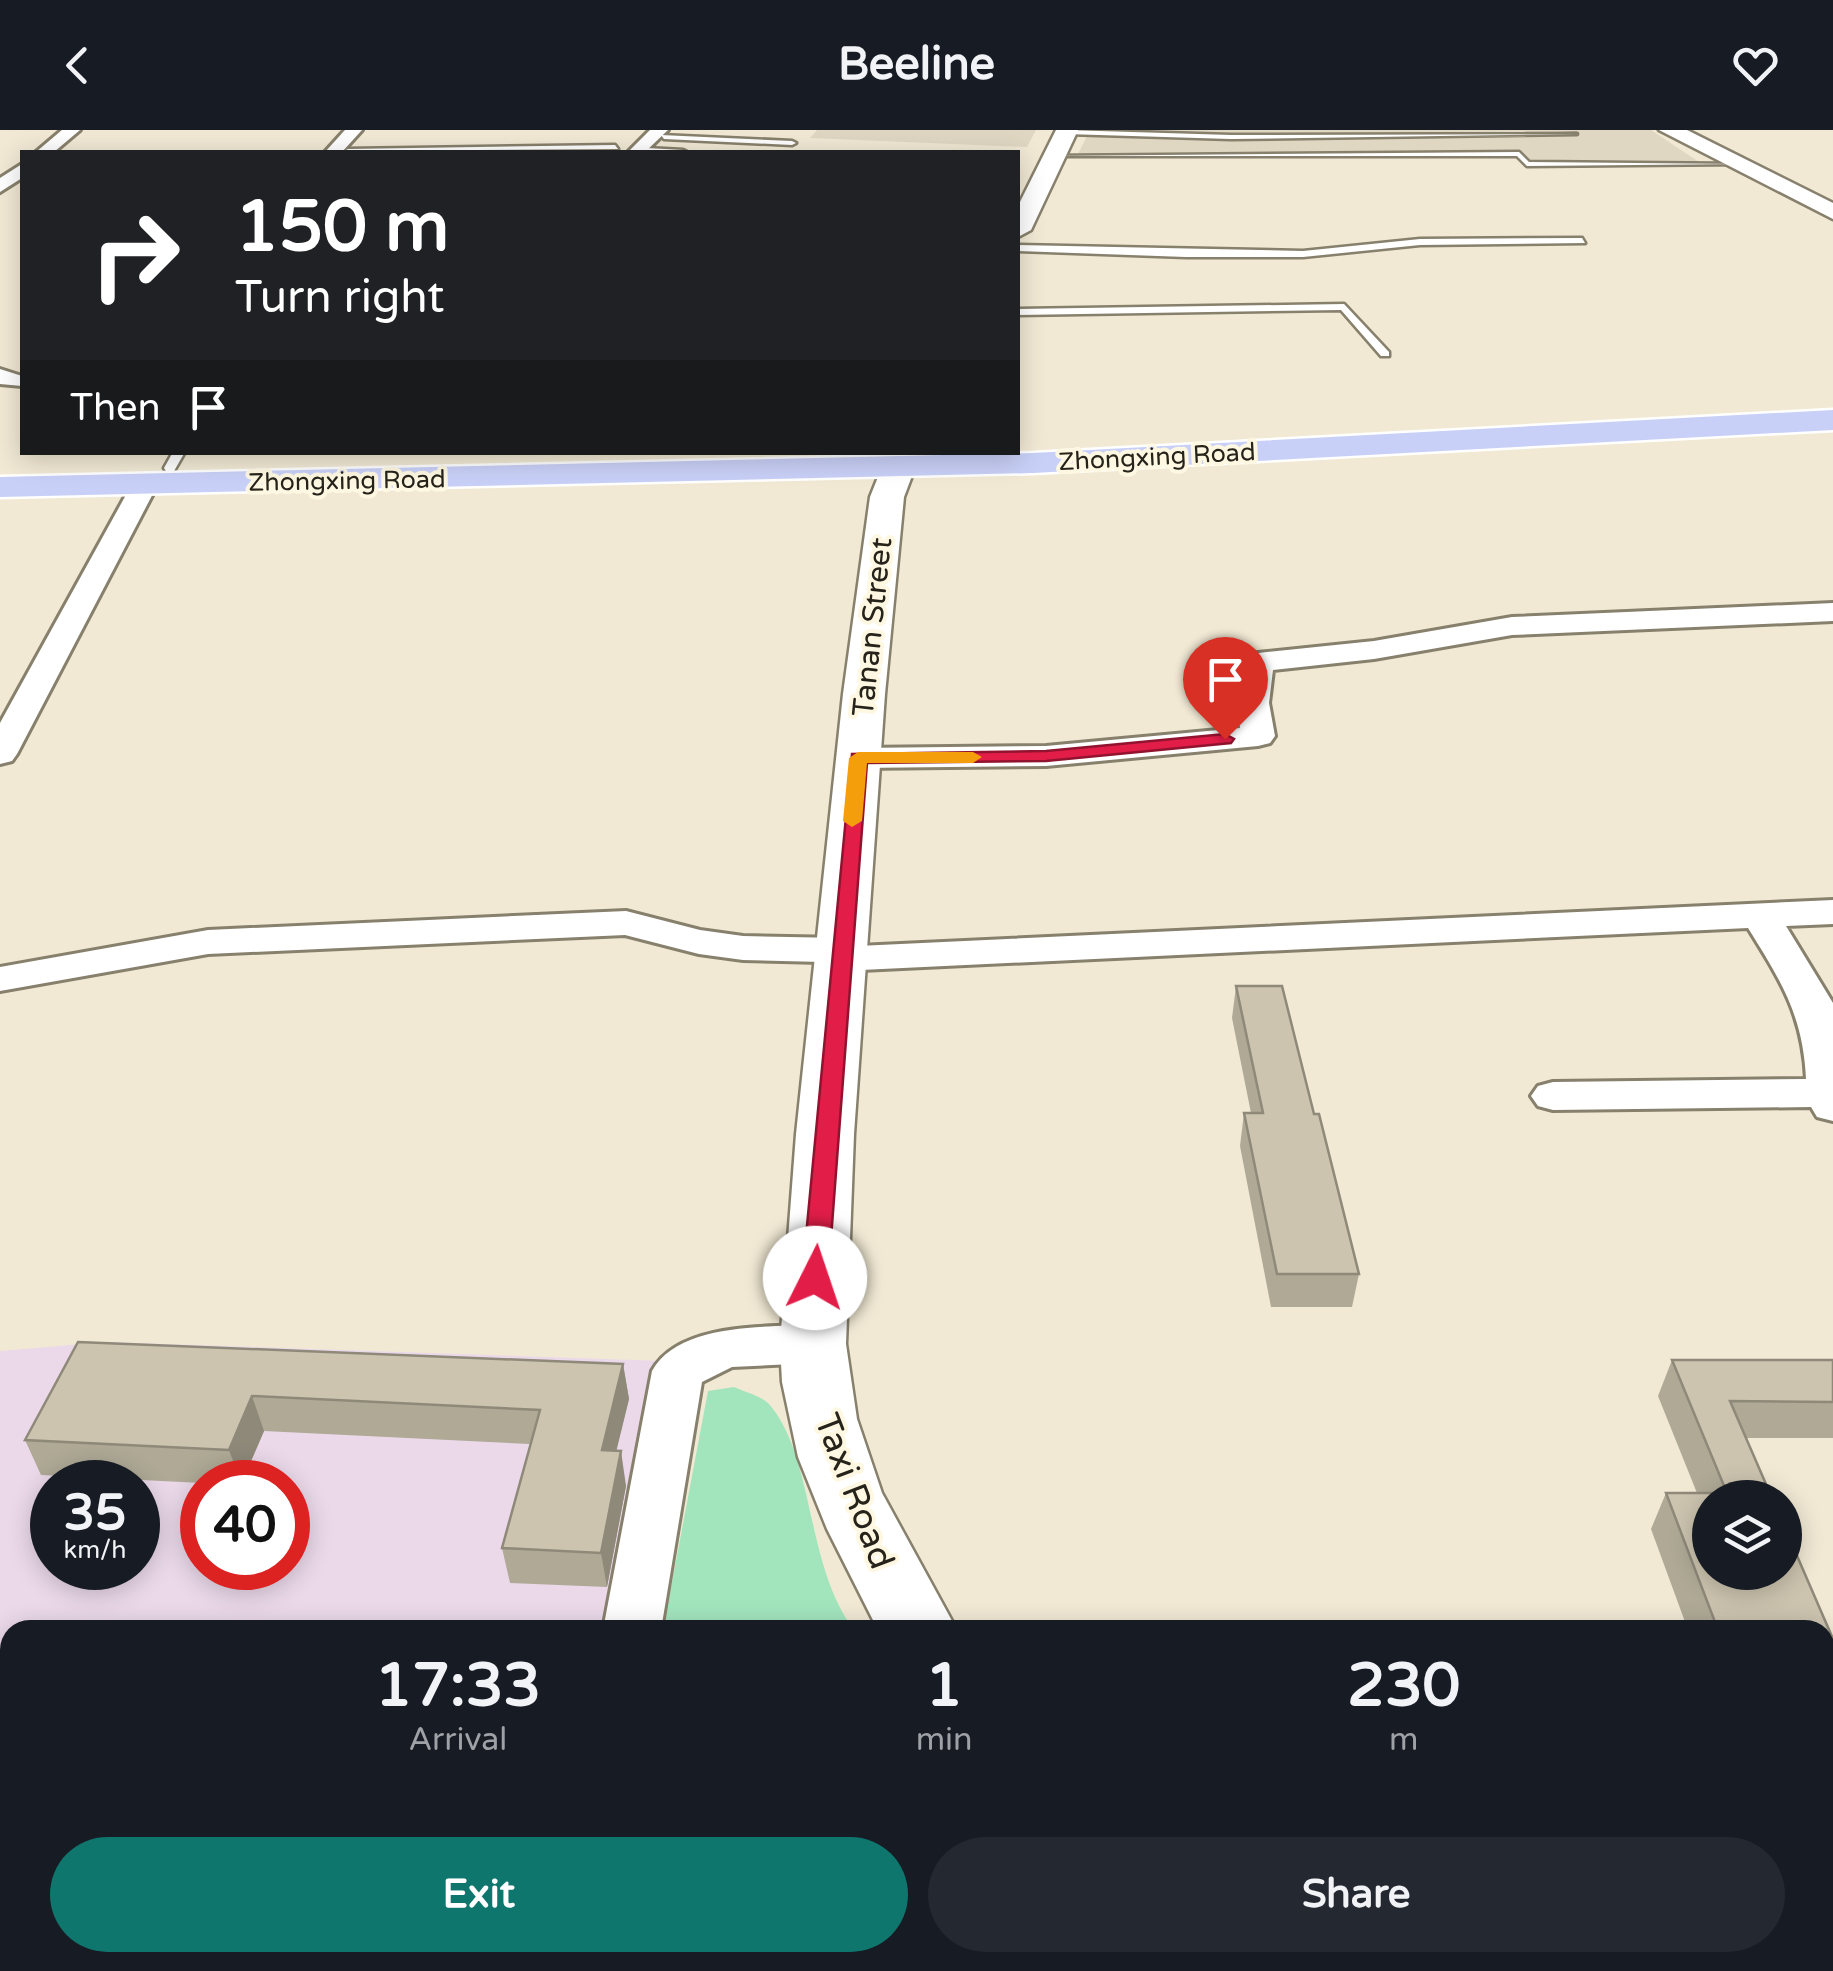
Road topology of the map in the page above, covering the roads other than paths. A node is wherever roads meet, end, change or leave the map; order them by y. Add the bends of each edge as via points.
1 (72, 130) edge
2 (1670, 130) edge
3 (1067, 131) edge
4 (665, 132) edge
5 (1574, 134) dead end
6 (792, 142) dead end
7 (615, 147) dead end
8 (47, 150) edge
9 (451, 150) edge
10 (639, 150) edge
11 (1054, 156) junction
12 (1738, 164) junction
13 (1833, 212) edge
14 (1020, 226) edge
15 (1582, 241) dead end
16 (1020, 248) edge
17 (1020, 312) edge
18 (1385, 354) dead end
19 (1833, 406) edge
20 (1833, 420) edge
21 (1020, 448) edge
22 (1020, 453) edge
23 (975, 455) edge
24 (901, 458) edge
25 (165, 468) edge
26 (0, 472) edge
27 (0, 487) edge
28 (1833, 612) edge
29 (0, 754) edge
30 (858, 758) junction
31 (1833, 912) edge
32 (1761, 917) junction
33 (841, 955) junction
34 (0, 979) edge
35 (1554, 1096) dead end
36 (1830, 1100) edge
37 (813, 1344) junction
38 (634, 1620) edge
39 (913, 1620) edge

1 - 8 street
2 - 12 street
3 - 5 lane via 1231,138
3 - 11 street
4 - 6 lane
4 - 10 street
7 - 9 lane
11 - 12 lane via 1518,154 1528,164
11 - 14 street
12 - 13 street
15 - 16 lane via 1420,242 1284,254
17 - 18 lane via 1344,307
19 - 21 main road, Zhongxing Road
20 - 22 main road, Zhongxing Road
23 - 24 main road, Zhongxing Road
24 - 25 main road, Zhongxing Road
24 - 30 street, Tanan Street via 887,497
25 - 26 main road, Zhongxing Road
25 - 27 main road, Zhongxing Road
25 - 29 street
28 - 30 street via 1466,630 1336,656 1258,662 1258,736 1046,756
30 - 33 street, Tanan Street
31 - 32 street
32 - 33 street
32 - 36 street via 1816,1010
33 - 34 street via 699,942 626,923 208,942
33 - 37 street, Tanan Street
35 - 36 street
37 - 38 street via 725,1348 678,1372
37 - 39 street, Taxi Road via 813,1374 839,1466 862,1528

